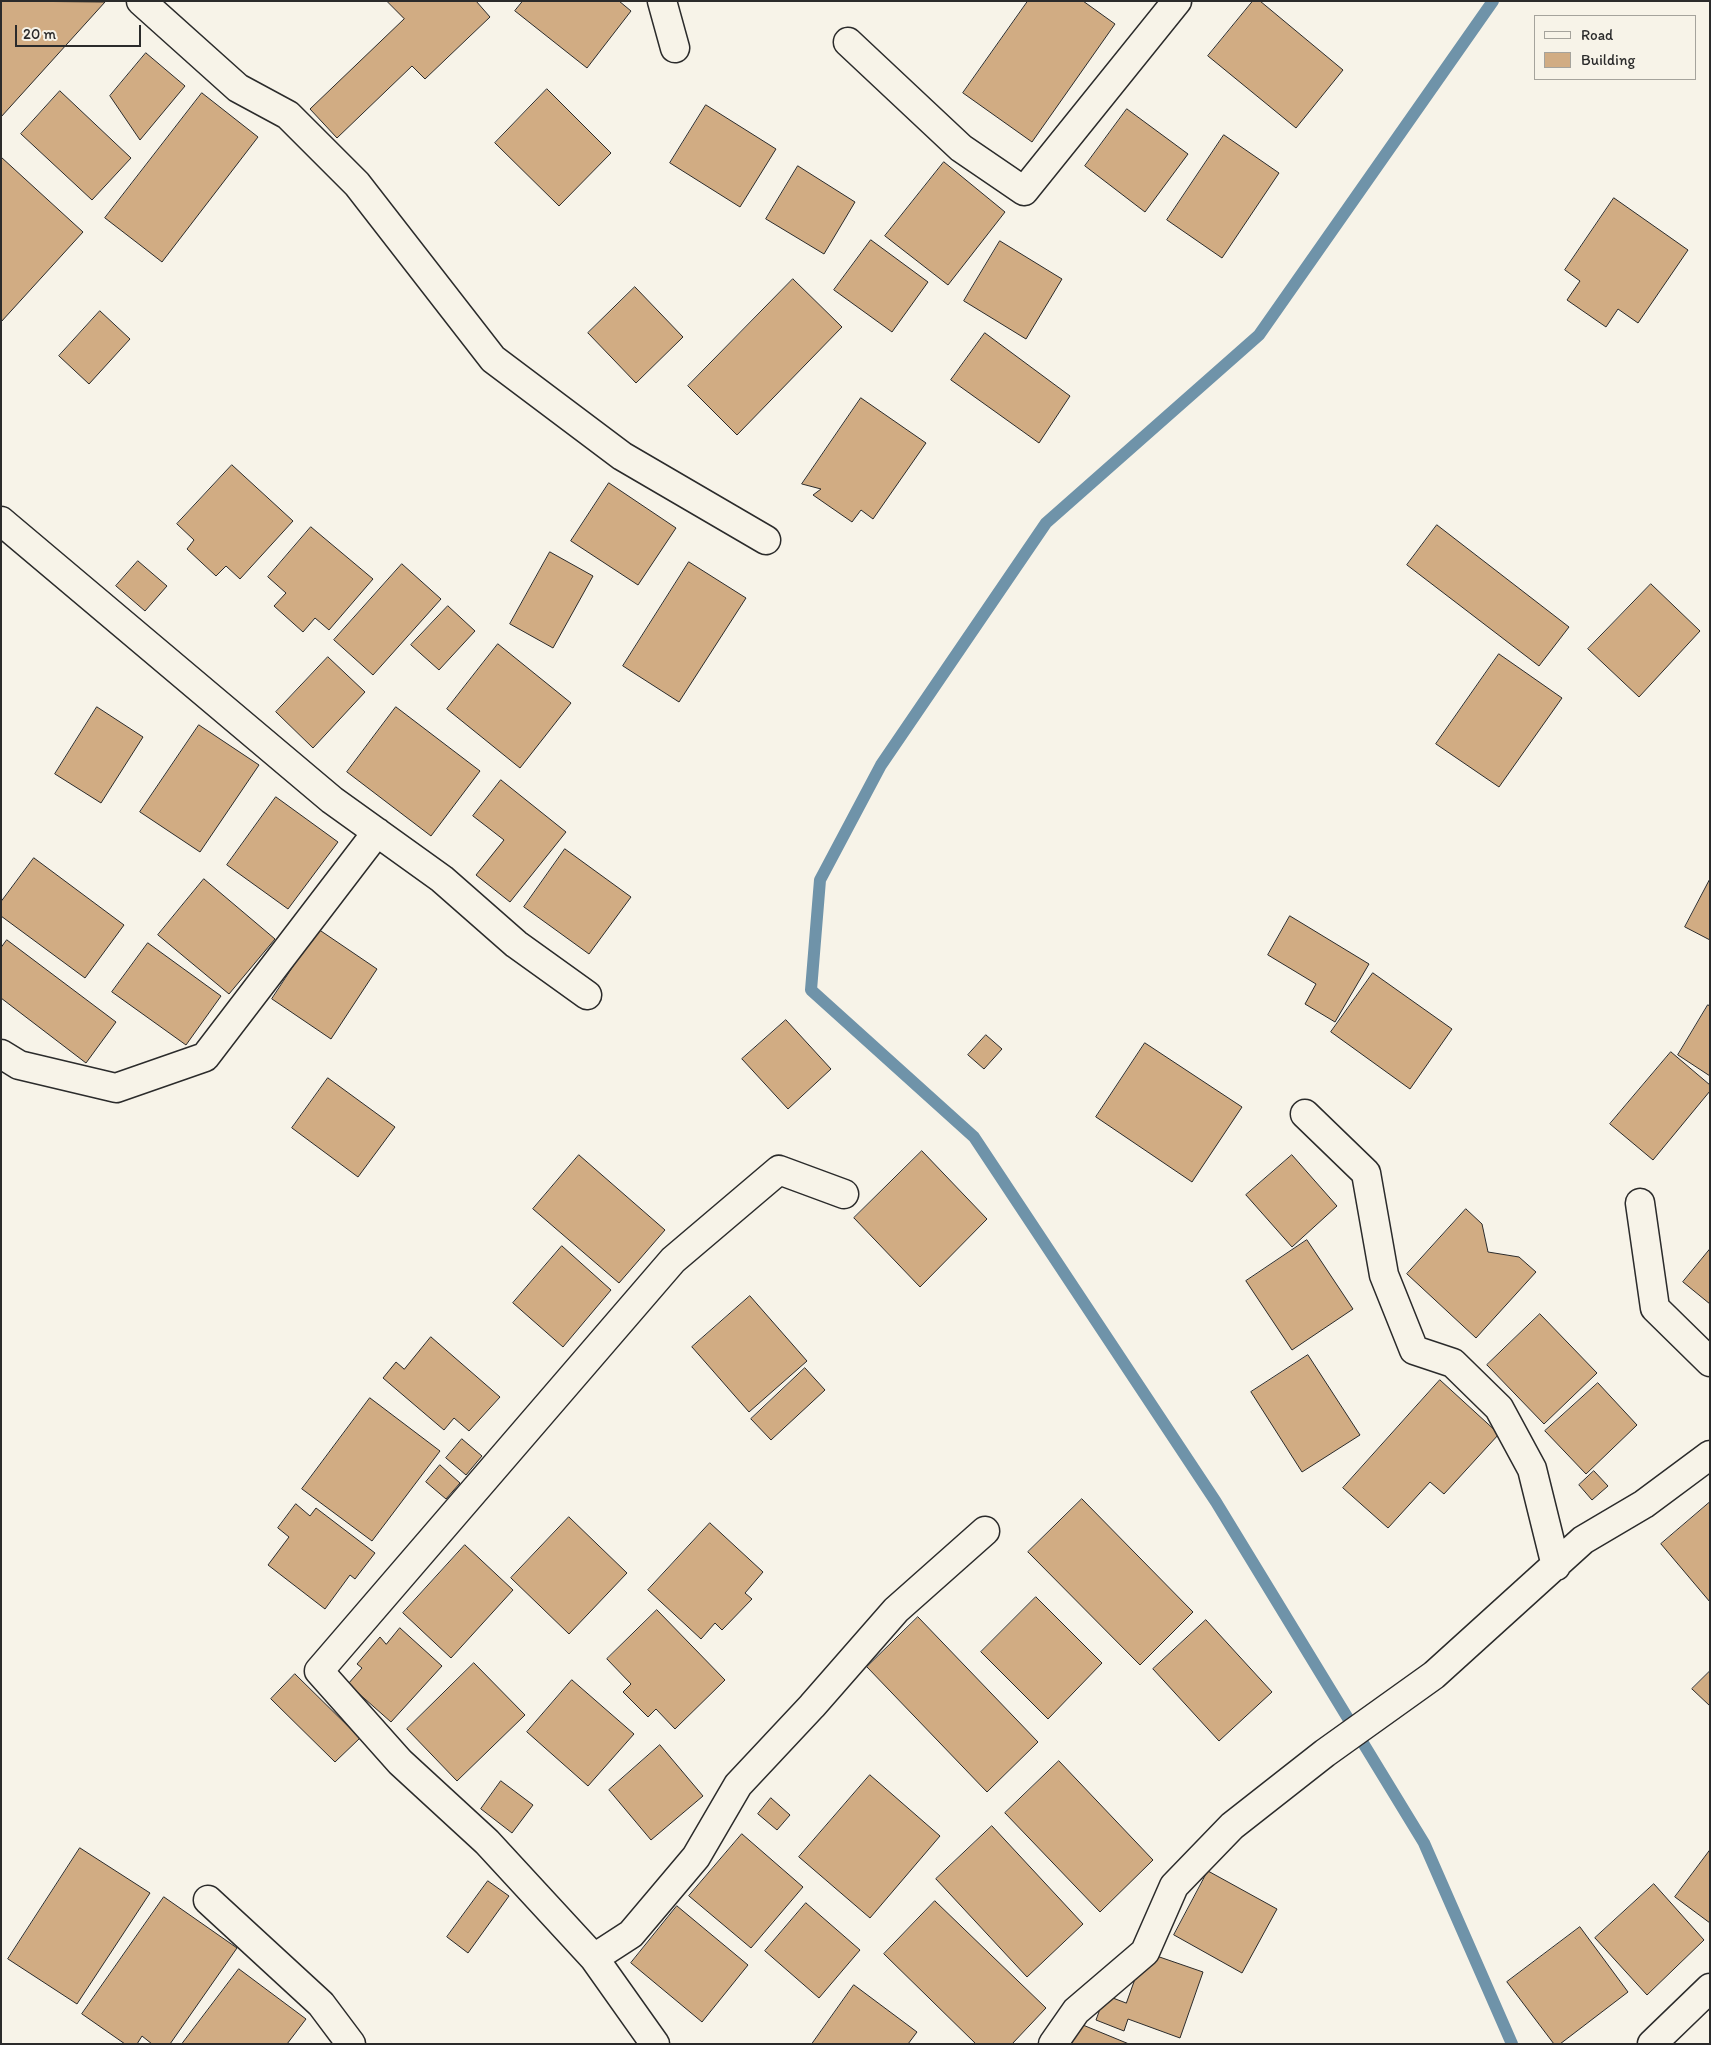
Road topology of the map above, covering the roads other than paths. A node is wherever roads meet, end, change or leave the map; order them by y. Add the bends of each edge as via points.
1 (141, 1) edge
2 (662, 1) edge
3 (1177, 1) edge
4 (848, 42) dead end
5 (675, 48) dead end
6 (1, 520) edge
7 (766, 540) dead end
8 (377, 832) junction
9 (587, 995) dead end
10 (1, 1054) edge
11 (1306, 1114) dead end
12 (844, 1194) dead end
13 (1640, 1203) dead end
14 (1710, 1362) edge
15 (1710, 1455) edge
16 (985, 1531) dead end
17 (1556, 1566) junction
18 (208, 1900) dead end
19 (594, 1958) junction
20 (1710, 1988) edge
21 (351, 2044) edge
22 (655, 2044) edge
23 (1053, 2044) edge
24 (1652, 2044) edge

1 - 7 street via 238,88 288,115 357,184 493,359 622,456
2 - 5 street
3 - 4 street via 1024,191 961,148
6 - 8 street via 332,800
8 - 9 street via 442,879 516,944
8 - 10 street via 205,1057 116,1088 18,1065
11 - 17 street via 1366,1173 1384,1275 1414,1350 1453,1363 1499,1408 1532,1469
12 - 19 street via 779,1170 673,1260 319,1671 400,1762 487,1842
13 - 14 street via 1655,1308
15 - 17 street via 1644,1504 1583,1540
16 - 19 street via 896,1610 738,1785 696,1857 631,1934
17 - 23 street via 1434,1676 1326,1753 1232,1826 1174,1886 1145,1952 1076,2011
18 - 21 street via 322,2004
19 - 22 street
20 - 24 street

